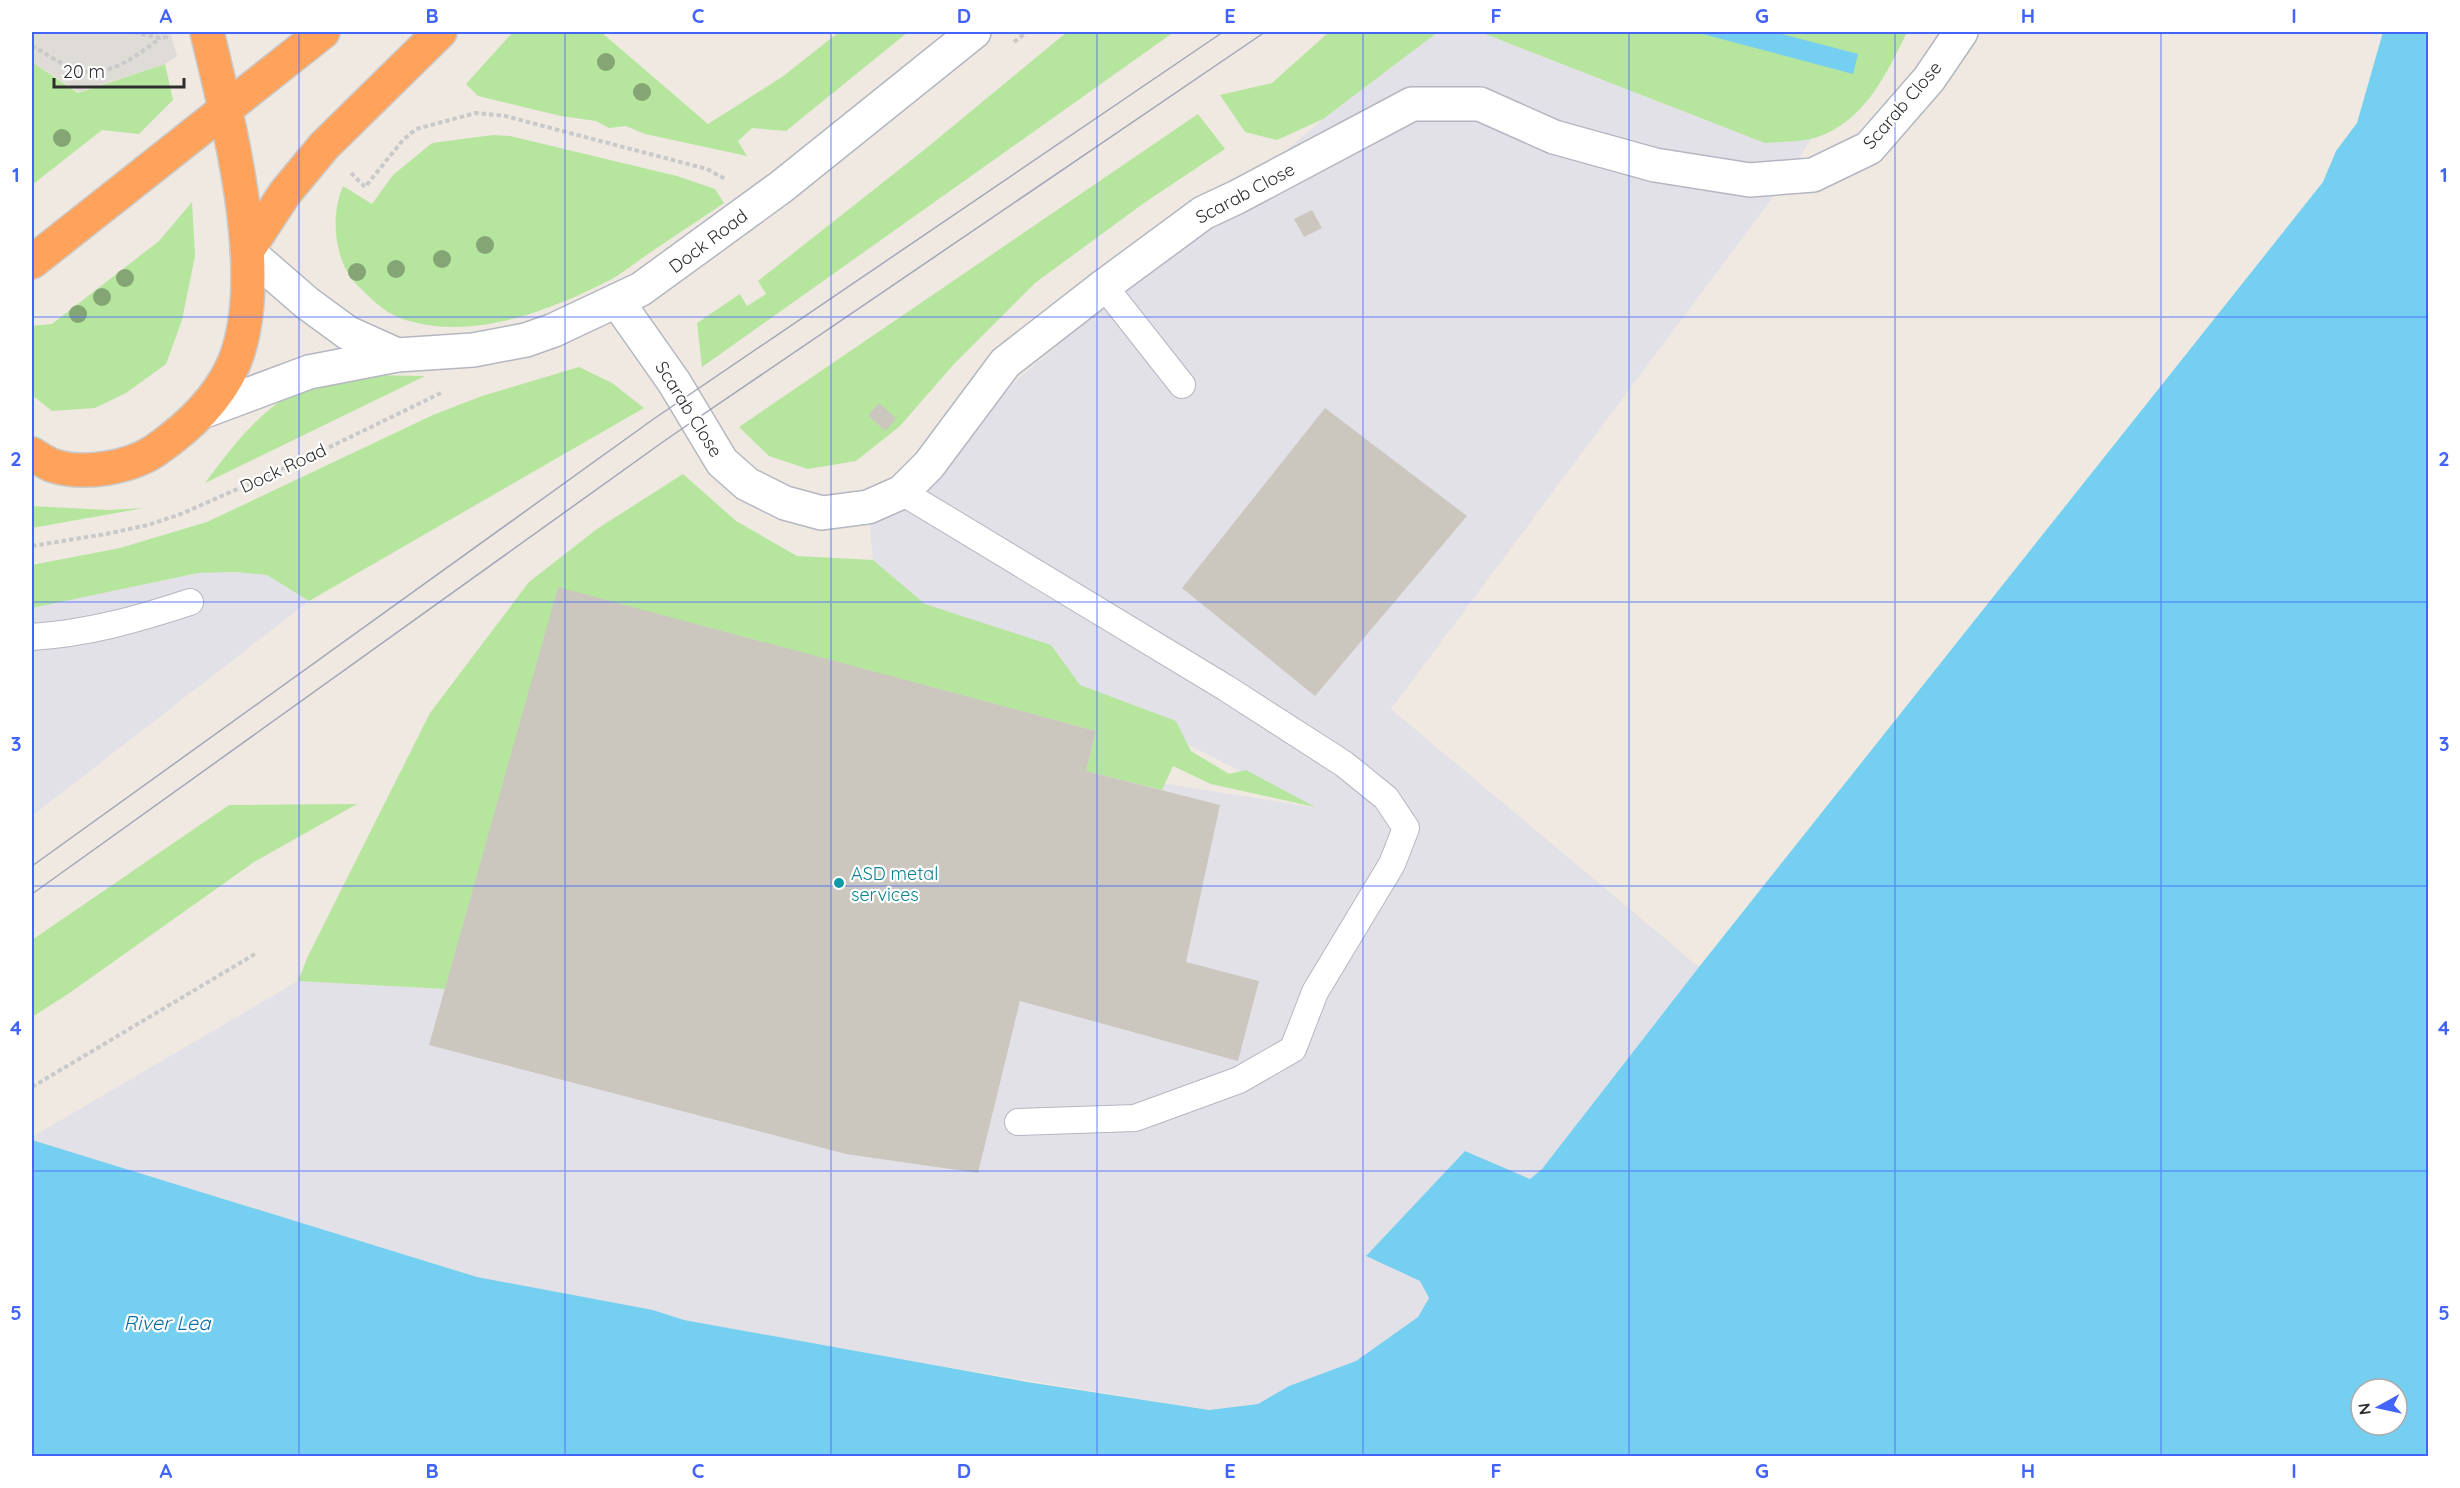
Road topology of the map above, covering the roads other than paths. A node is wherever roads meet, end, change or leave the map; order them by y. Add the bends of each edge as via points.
1 (207, 32) edge
2 (323, 32) edge
3 (440, 32) edge
4 (974, 32) edge
5 (1961, 32) edge
6 (225, 110) junction
7 (248, 251) junction
8 (32, 262) edge
9 (1104, 285) junction
10 (617, 301) junction
11 (397, 355) junction
12 (1182, 385) dead end
13 (202, 412) junction
14 (38, 461) edge
15 (902, 492) junction
16 (190, 602) dead end
17 (32, 637) edge
18 (1018, 1122) dead end

1 - 6 highway
2 - 6 highway
3 - 7 highway via 324,146 285,193
4 - 10 street, Dock Road via 781,187 658,278
5 - 9 street, Scarab Close via 1929,79 1869,148 1813,175 1750,180 1654,165 1554,137 1480,104 1412,104 1203,213
6 - 7 highway
6 - 8 highway
7 - 11 street, Dock Road via 348,333
7 - 13 highway via 242,335 233,364
9 - 12 lane
9 - 15 street, Scarab Close via 1005,363 929,465
10 - 11 street, Dock Road via 526,340 473,350
10 - 15 street, Scarab Close via 674,382 722,462 747,484 785,503 822,513 868,507
11 - 13 street, Dock Road via 309,372
13 - 14 highway via 141,458 95,469 68,469
15 - 18 lane via 1226,688 1344,765 1386,798 1406,828 1392,864 1315,992 1293,1048 1239,1080 1135,1118
16 - 17 lane via 92,631

